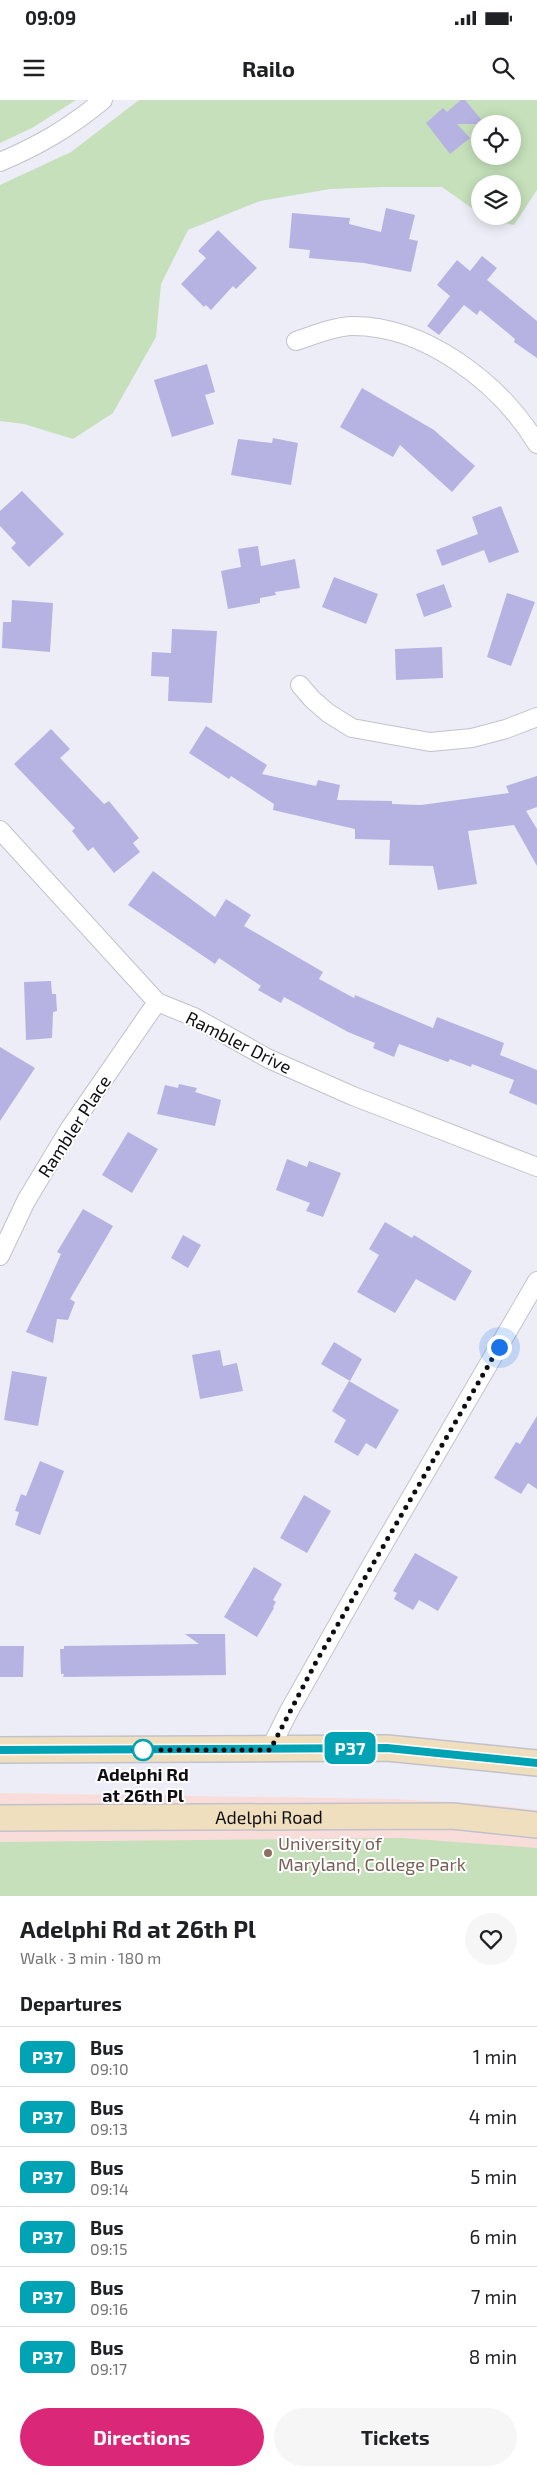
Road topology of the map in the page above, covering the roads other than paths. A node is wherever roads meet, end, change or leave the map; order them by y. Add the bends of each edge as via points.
1 (103, 100) edge
2 (0, 162) edge
3 (296, 341) dead end
4 (537, 444) edge
5 (300, 685) dead end
6 (537, 717) edge
7 (0, 830) edge
8 (157, 1002) junction
9 (537, 1167) edge
10 (0, 1256) edge
11 (537, 1281) edge
12 (0, 1750) edge
13 (270, 1750) junction
14 (537, 1763) edge
15 (0, 1818) edge
16 (537, 1825) edge

1 - 2 street via 41,144
3 - 4 street via 349,326 373,327 410,336 436,348 494,392
5 - 6 street via 328,713 352,728 430,742 472,738
7 - 8 street, Rambler Drive
8 - 9 street, Rambler Drive via 194,1017 269,1059 353,1096
8 - 10 street, Rambler Place via 70,1128 26,1201
11 - 13 street via 376,1556
12 - 13 main road
13 - 14 main road via 387,1748
15 - 16 main road, Adelphi Road via 452,1816

